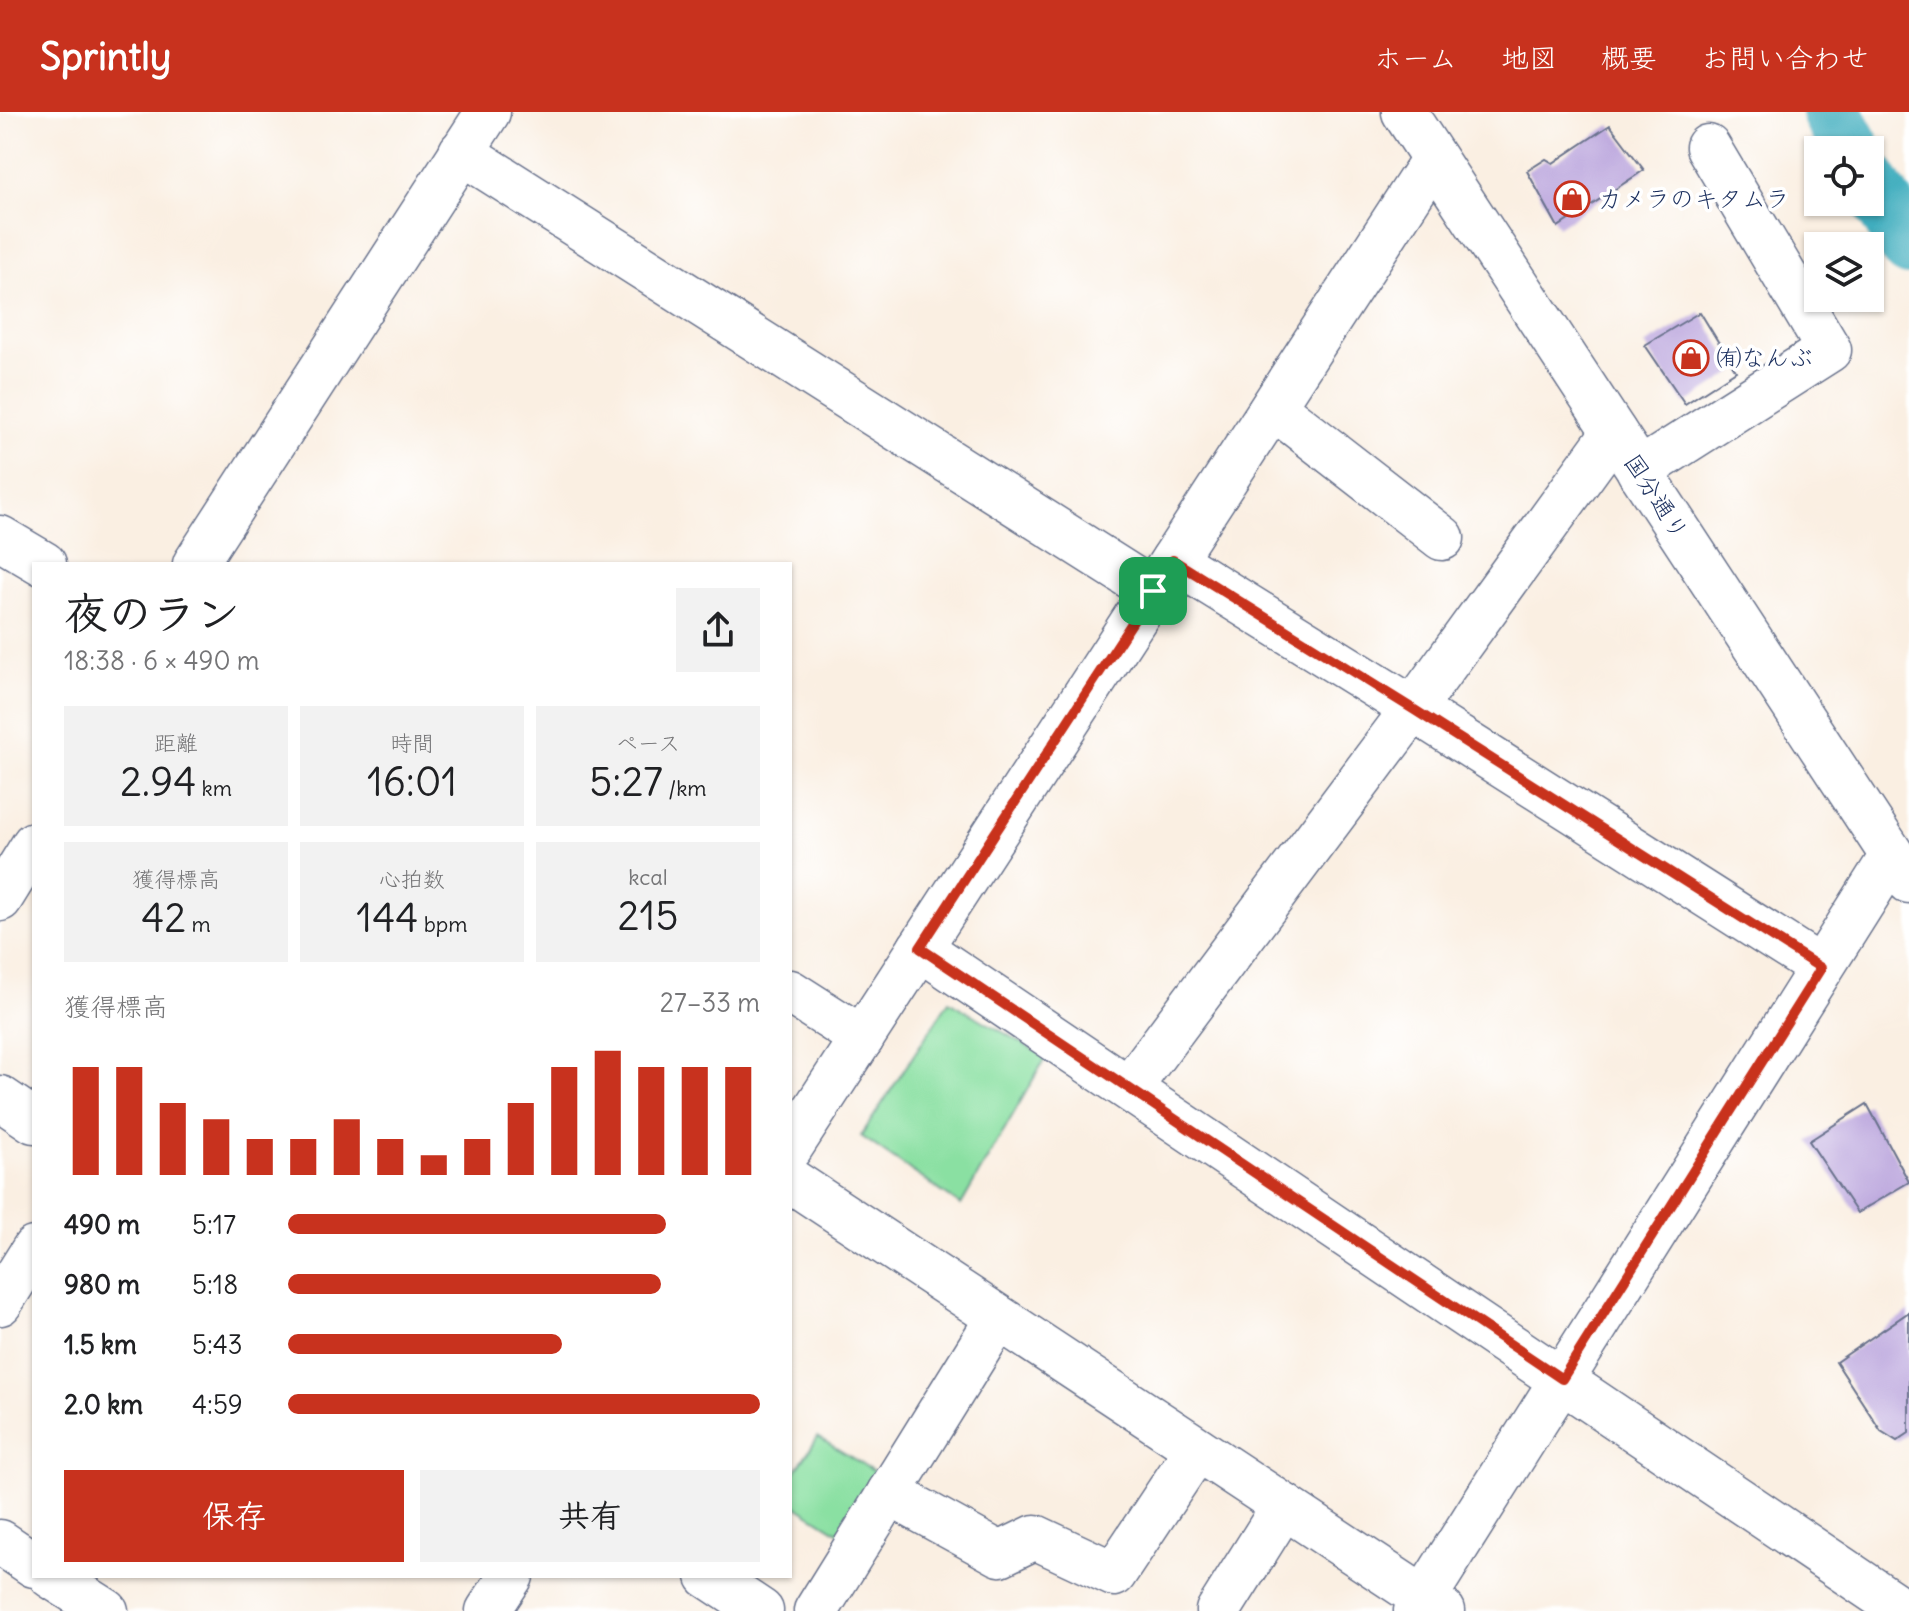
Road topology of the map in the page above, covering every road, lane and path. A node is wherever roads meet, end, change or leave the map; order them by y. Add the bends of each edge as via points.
1 (488, 112) edge
2 (1404, 112) edge
3 (1708, 147) dead end
4 (461, 152) junction
5 (1434, 159) junction
6 (1273, 407) junction
7 (1614, 432) junction
8 (1639, 471) junction
9 (0, 538) edge
10 (1442, 538) dead end
11 (41, 562) edge
12 (196, 562) edge
13 (1163, 575) junction
14 (1413, 709) junction
15 (32, 847) edge
16 (1901, 868) edge
17 (0, 899) edge
18 (920, 948) junction
19 (1821, 968) junction
20 (792, 993) edge
21 (862, 1038) junction
22 (1129, 1088) junction
23 (0, 1098) edge
24 (32, 1120) edge
25 (792, 1145) edge
26 (792, 1181) edge
27 (32, 1252) edge
28 (0, 1303) edge
29 (998, 1318) junction
30 (1562, 1379) junction
31 (1197, 1449) junction
32 (889, 1493) junction
33 (1284, 1506) junction
34 (0, 1542) edge
35 (32, 1564) edge
36 (510, 1578) edge
37 (711, 1578) edge
38 (1428, 1607) edge
39 (488, 1611) edge
40 (761, 1611) edge
41 (816, 1611) edge
42 (1218, 1611) edge
43 (1904, 1611) edge

1 - 4 street
2 - 5 street, 国分通り
3 - 8 street via 1829,350
4 - 12 street
4 - 13 street
5 - 6 street
5 - 7 street, 国分通り
6 - 10 street
6 - 13 street
7 - 8 street, 国分通り
7 - 14 street
8 - 16 street, 国分通り
9 - 11 street
13 - 14 street
13 - 18 street
14 - 19 street
14 - 22 street
15 - 17 street
16 - 19 street
18 - 21 street
18 - 22 street
19 - 30 street
20 - 21 street
21 - 25 street
22 - 30 street
23 - 24 street
26 - 29 street
27 - 28 street
29 - 31 street
29 - 32 street
30 - 38 street
30 - 43 street
31 - 32 street via 1114,1574 1035,1537 1000,1554
31 - 33 street
32 - 41 street
33 - 38 street
33 - 42 street
34 - 35 street
36 - 39 street
37 - 40 street

